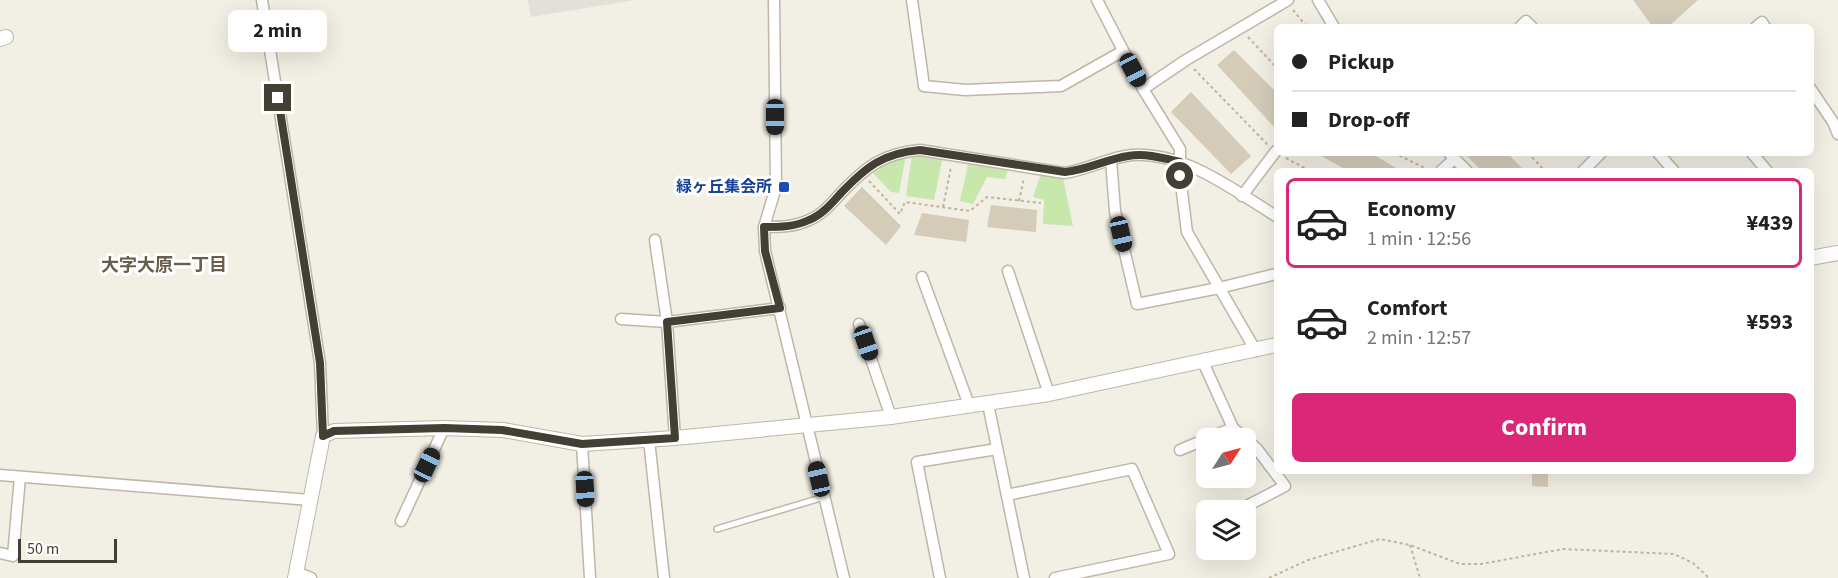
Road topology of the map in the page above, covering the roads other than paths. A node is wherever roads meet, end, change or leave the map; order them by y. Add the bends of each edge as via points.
1 (262, 0) edge
2 (774, 0) edge
3 (912, 0) edge
4 (1096, 0) edge
5 (1318, 0) edge
6 (1287, 1) edge
7 (1332, 24) edge
8 (1123, 51) junction
9 (1143, 89) junction
10 (1814, 94) edge
11 (1838, 134) edge
12 (1274, 155) edge
13 (1452, 156) edge
14 (1598, 156) edge
15 (1661, 156) edge
16 (1754, 156) edge
17 (1111, 160) junction
18 (1180, 162) junction
19 (1464, 168) edge
20 (1586, 168) edge
21 (1671, 168) edge
22 (1764, 168) edge
23 (1242, 196) junction
24 (1274, 215) edge
25 (764, 227) junction
26 (655, 240) dead end
27 (1838, 253) edge
28 (1814, 255) edge
29 (1008, 272) dead end
30 (1274, 274) edge
31 (922, 277) dead end
32 (1219, 288) junction
33 (780, 308) junction
34 (621, 319) dead end
35 (667, 322) junction
36 (859, 324) dead end
37 (1274, 346) edge
38 (1256, 351) junction
39 (1203, 362) junction
40 (1049, 394) junction
41 (988, 404) junction
42 (969, 405) junction
43 (891, 417) junction
44 (807, 425) junction
45 (444, 428) junction
46 (1233, 428) edge
47 (323, 436) junction
48 (675, 438) junction
49 (649, 440) junction
50 (1196, 443) edge
51 (582, 444) junction
52 (1256, 447) edge
53 (997, 449) junction
54 (1180, 450) dead end
55 (1274, 471) edge
56 (1276, 474) edge
57 (0, 475) edge
58 (20, 477) junction
59 (1007, 495) junction
60 (824, 497) junction
61 (310, 500) junction
62 (1256, 501) edge
63 (401, 520) dead end
64 (717, 529) dead end
65 (0, 553) edge
66 (295, 575) edge
67 (310, 578) edge
68 (590, 578) edge
69 (664, 578) edge
70 (844, 578) edge
71 (940, 578) edge
72 (1024, 578) edge
73 (1055, 578) edge

1 - 47 street via 320,363
2 - 25 street via 776,187
3 - 8 street via 924,86 965,90 1061,86
4 - 8 street
5 - 7 street
6 - 9 street
8 - 9 street
9 - 18 street via 1180,149
10 - 11 street
12 - 23 street
13 - 19 street
14 - 20 street
15 - 21 street
16 - 22 street
17 - 18 street via 1149,155
17 - 25 street via 1065,172 920,150 901,152 882,158 861,172 811,220 790,227
17 - 32 street via 1115,211 1137,304
18 - 23 street
18 - 32 street via 1187,232
23 - 24 street
25 - 33 street via 765,251
26 - 35 street
27 - 28 street
29 - 40 street
30 - 32 street
31 - 42 street
32 - 38 street
33 - 35 street
33 - 44 street
34 - 35 street
35 - 48 street
36 - 43 street
37 - 38 street
38 - 39 street
39 - 40 street
39 - 46 street
40 - 41 street
41 - 42 street
41 - 53 street
42 - 43 street
43 - 44 street
44 - 48 street
44 - 60 street
45 - 47 street via 334,431
45 - 51 street via 502,430
45 - 63 street
47 - 61 street
48 - 49 street
49 - 51 street
49 - 69 street
50 - 54 street
51 - 68 street
52 - 55 street
53 - 59 street
53 - 71 street via 917,462
56 - 62 street via 1285,486
57 - 58 street
58 - 61 street
58 - 65 street via 13,556
59 - 72 street
59 - 73 street via 1132,469 1169,554
60 - 64 lane
60 - 70 street
61 - 66 street
66 - 67 street

